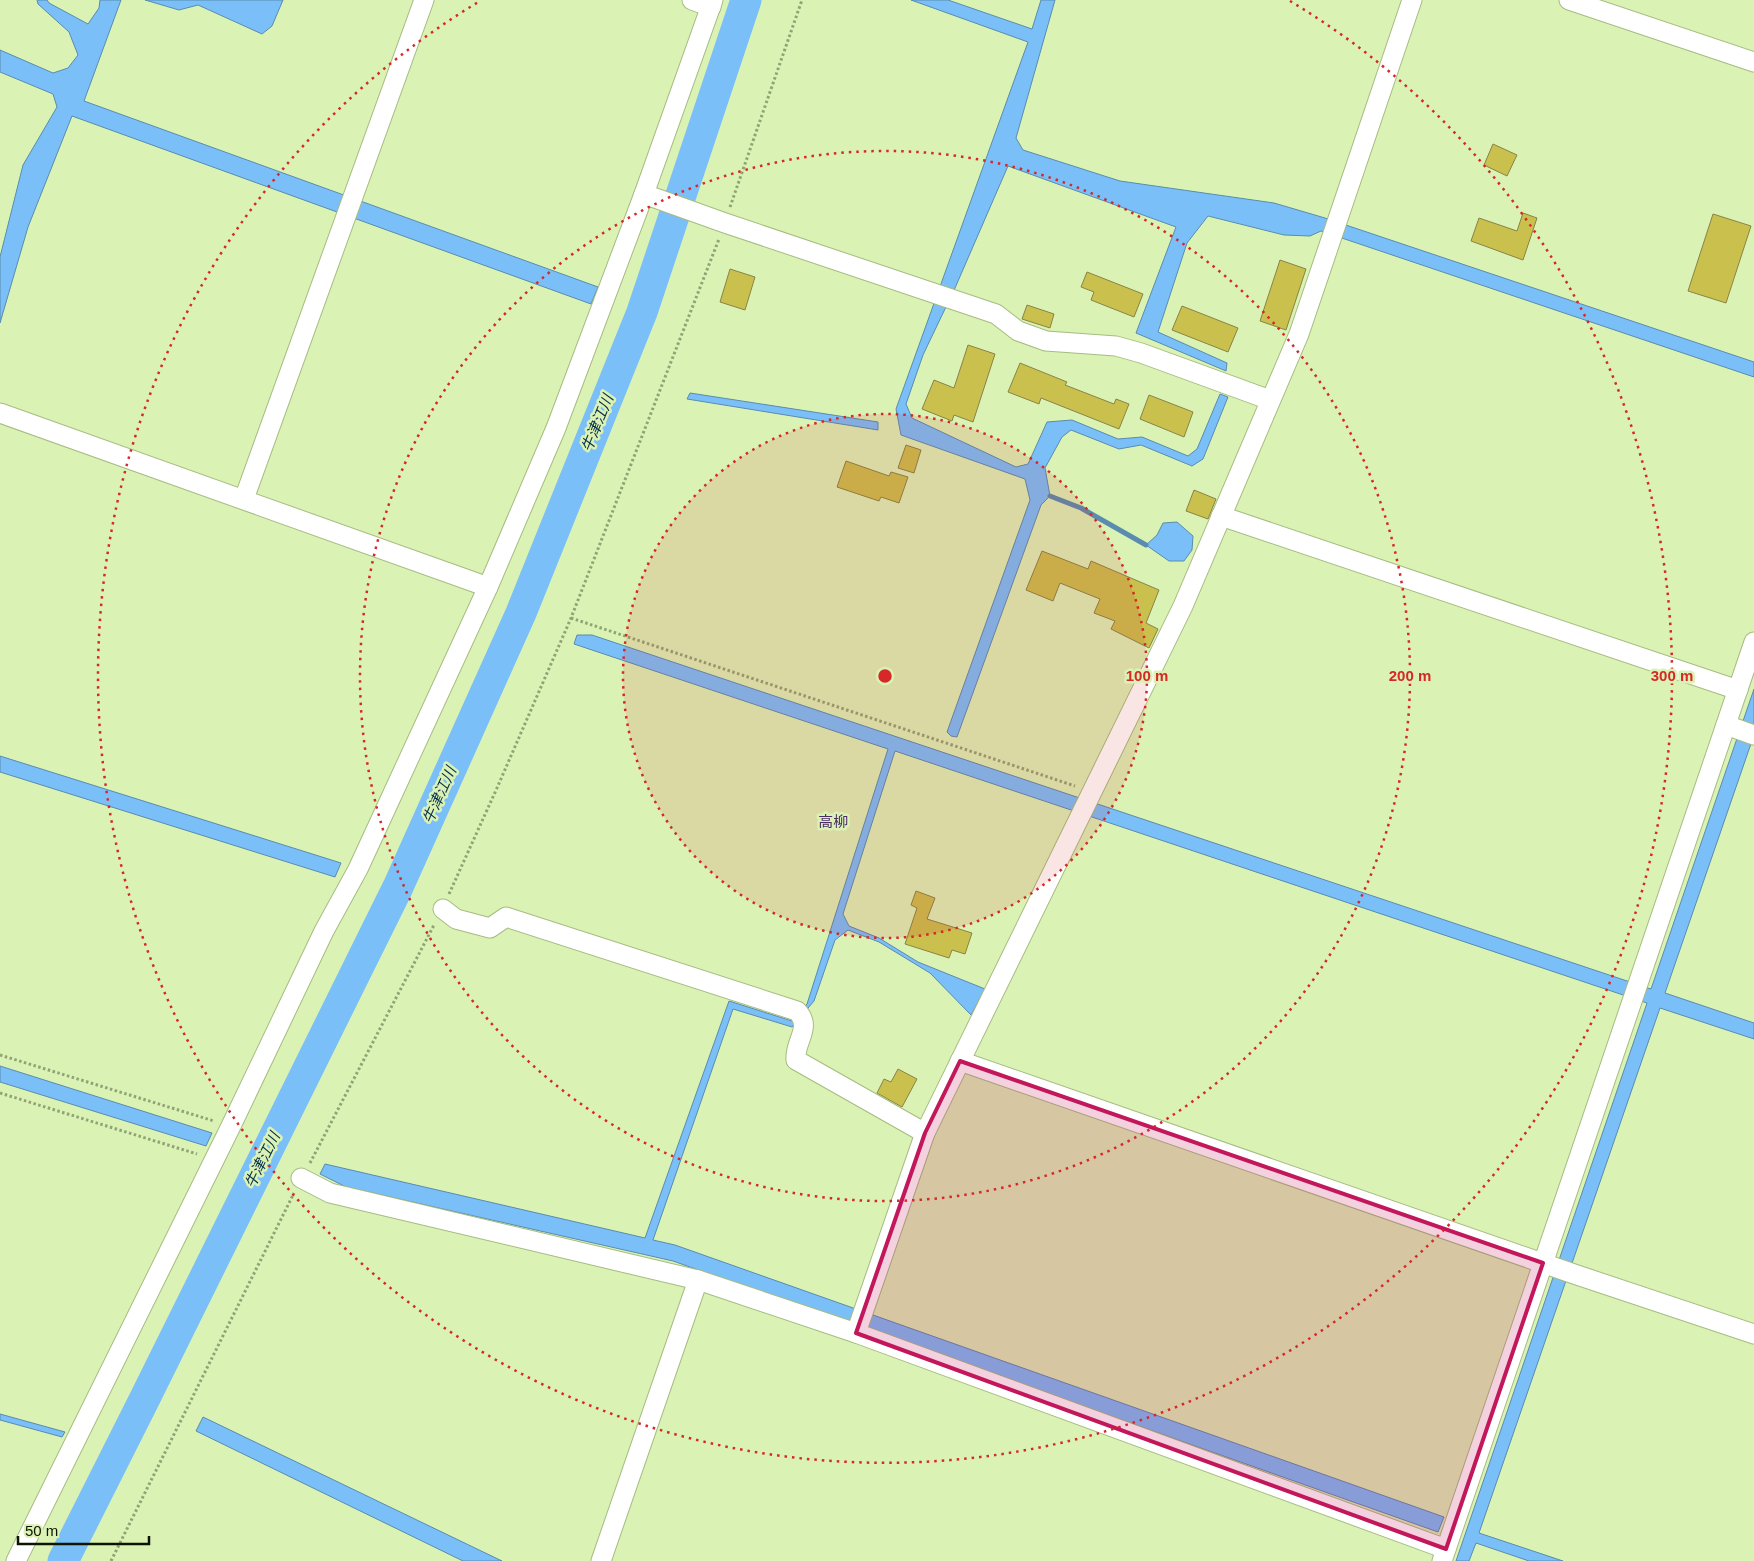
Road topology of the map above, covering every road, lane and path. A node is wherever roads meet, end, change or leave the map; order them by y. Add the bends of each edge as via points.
1 (424, 0) edge
2 (692, 0) edge
3 (802, 0) edge
4 (1412, 0) edge
5 (1569, 0) edge
6 (712, 4) edge
7 (1754, 62) edge
8 (644, 194) junction
9 (725, 223) junction
10 (1270, 400) junction
11 (0, 413) edge
12 (244, 499) junction
13 (1221, 516) junction
14 (488, 587) junction
15 (571, 618) junction
16 (1754, 642) edge
17 (1738, 690) junction
18 (1726, 725) junction
19 (1754, 735) edge
20 (1090, 794) junction
21 (443, 909) junction
22 (0, 1055) edge
23 (960, 1061) junction
24 (0, 1093) edge
25 (231, 1126) junction
26 (925, 1133) junction
27 (214, 1160) junction
28 (301, 1178) junction
29 (1543, 1263) junction
30 (698, 1280) junction
31 (856, 1333) junction
32 (1754, 1334) edge
33 (1444, 1555) edge
34 (16, 1561) edge
35 (111, 1561) edge
36 (602, 1561) edge

1 - 12 street
2 - 6 street
3 - 9 path
4 - 10 street via 1299,334
5 - 7 street
6 - 8 street
8 - 9 street
8 - 14 street via 556,428
9 - 10 street via 996,314 1018,331 1046,341 1116,346
9 - 15 path
10 - 13 street
11 - 12 street
12 - 14 street
13 - 17 street
13 - 20 street via 1183,606
14 - 25 street via 358,869 324,931
15 - 20 path
15 - 21 path
16 - 17 street
17 - 18 street
18 - 19 street
18 - 29 street
20 - 23 street
21 - 26 street via 456,919 490,928 506,917 800,1014 804,1024 796,1060
21 - 28 path
22 - 25 path
23 - 26 street
23 - 29 street
24 - 27 path
25 - 27 street
26 - 31 street
27 - 34 street
28 - 30 street via 330,1193
28 - 35 path
29 - 32 street
29 - 33 street
30 - 31 street
30 - 36 street
31 - 33 street

